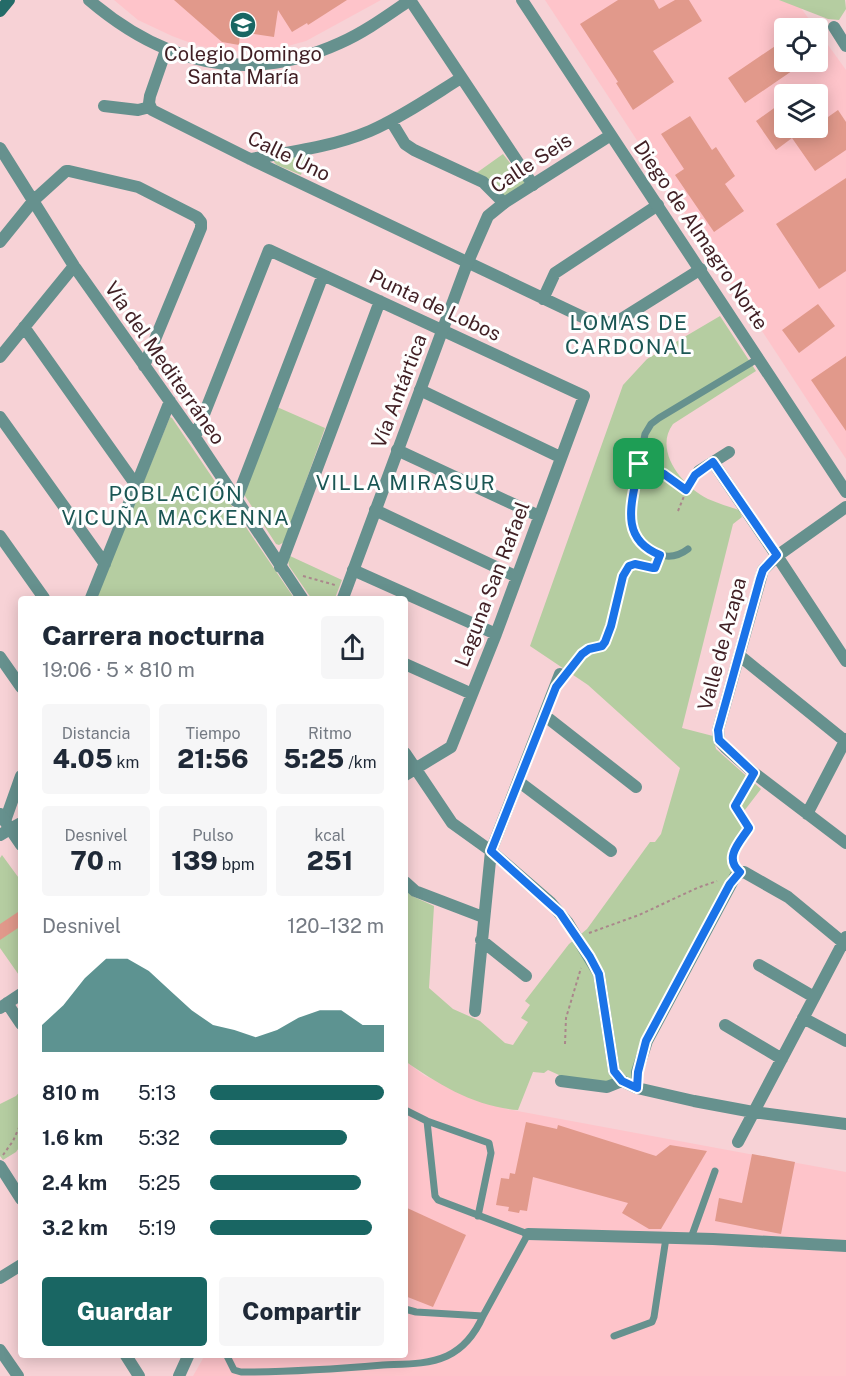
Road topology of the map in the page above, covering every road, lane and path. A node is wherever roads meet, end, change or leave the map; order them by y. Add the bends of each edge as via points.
1 (9, 0) edge
2 (89, 0) edge
3 (410, 0) edge
4 (522, 0) edge
5 (0, 11) edge
6 (834, 27) dead end
7 (846, 46) edge
8 (166, 50) junction
9 (461, 78) junction
10 (104, 106) dead end
11 (150, 107) junction
12 (391, 121) junction
13 (611, 135) junction
14 (0, 148) edge
15 (250, 159) junction
16 (532, 185) junction
17 (34, 200) junction
18 (504, 203) junction
19 (658, 205) junction
20 (0, 242) edge
21 (467, 264) junction
22 (74, 266) junction
23 (701, 269) junction
24 (323, 275) junction
25 (543, 299) junction
26 (380, 302) junction
27 (24, 327) junction
28 (443, 331) junction
29 (0, 357) edge
30 (759, 358) junction
31 (144, 366) junction
32 (420, 390) junction
33 (584, 396) joint
34 (170, 401) junction
35 (0, 417) edge
36 (195, 437) junction
37 (397, 450) junction
38 (729, 452) dead end
39 (560, 457) junction
40 (713, 462) junction
41 (639, 464) junction
42 (699, 471) joint
43 (136, 485) junction
44 (686, 490) junction
45 (846, 492) edge
46 (236, 501) junction
47 (846, 507) edge
48 (375, 510) junction
49 (678, 511) dead end
50 (539, 516) junction
51 (0, 536) edge
52 (688, 549) dead end
53 (660, 555) junction
54 (777, 555) junction
55 (105, 564) junction
56 (281, 568) junction
57 (353, 570) junction
58 (517, 577) junction
59 (344, 594) edge
60 (43, 596) edge
61 (92, 596) edge
62 (301, 596) edge
63 (496, 634) junction
64 (0, 657) edge
65 (740, 657) junction
66 (846, 661) edge
67 (408, 665) edge
68 (560, 674) dead end
69 (18, 683) edge
70 (556, 687) junction
71 (472, 694) junction
72 (544, 715) junction
73 (845, 740) edge
74 (410, 771) edge
75 (754, 773) junction
76 (518, 782) junction
77 (18, 786) edge
78 (636, 787) dead end
79 (807, 814) junction
80 (7, 824) edge
81 (18, 840) edge
82 (846, 843) edge
83 (491, 851) junction
84 (610, 851) dead end
85 (740, 872) junction
86 (712, 883) dead end
87 (408, 885) edge
88 (483, 917) junction
89 (481, 940) junction
90 (579, 940) junction
91 (845, 942) edge
92 (588, 954) junction
93 (759, 965) dead end
94 (526, 976) dead end
95 (18, 996) edge
96 (814, 997) junction
97 (4, 1006) edge
98 (475, 1011) dead end
99 (803, 1018) junction
100 (18, 1021) edge
101 (725, 1025) dead end
102 (846, 1041) edge
103 (565, 1044) dead end
104 (782, 1059) junction
105 (561, 1081) dead end
106 (622, 1081) junction
107 (637, 1088) junction
108 (408, 1111) edge
109 (753, 1112) junction
110 (427, 1120) junction
111 (846, 1124) edge
112 (18, 1130) edge
113 (738, 1142) dead end
114 (0, 1159) edge
115 (0, 1166) edge
116 (715, 1171) dead end
117 (18, 1194) edge
118 (478, 1216) junction
119 (528, 1234) junction
120 (666, 1238) junction
121 (691, 1238) junction
122 (846, 1246) edge
123 (18, 1266) edge
124 (0, 1278) edge
125 (408, 1310) edge
126 (483, 1316) junction
127 (614, 1336) dead end
128 (0, 1350) edge
129 (128, 1358) edge
130 (187, 1358) edge
131 (228, 1358) edge
132 (18, 1376) edge
133 (139, 1376) edge
134 (178, 1376) edge

1 - 5 main road
2 - 8 street via 122,26
3 - 8 street via 342,43 301,57 253,64 219,63
3 - 9 street
4 - 13 street, Diego de Almagro Norte
6 - 7 street
8 - 11 street
9 - 12 street
9 - 16 street
10 - 11 street via 138,110
11 - 15 street, Calle Uno
12 - 15 street via 343,140
12 - 18 street via 405,144 483,182
13 - 16 street, Calle Seis
13 - 19 street, Diego de Almagro Norte
14 - 17 street, Vía del Mediterráneo
15 - 21 street, Calle Uno
16 - 18 street, Calle Seis
17 - 20 street
17 - 22 street, Vía del Mediterráneo
17 - 31 street via 69,171 138,187 201,222
18 - 21 street, Calle Seis via 488,216
19 - 23 street, Diego de Almagro Norte
19 - 25 street via 555,273
21 - 25 street, Calle Uno
21 - 28 street, Vía Antártica
22 - 27 street
22 - 31 street, Vía del Mediterráneo
23 - 25 street, Calle Uno via 611,323 589,320
23 - 30 street, Diego de Almagro Norte
24 - 26 street, Punta de Lobos
24 - 36 street, Punta de Lobos via 269,250
24 - 46 street
26 - 28 street, Punta de Lobos
26 - 56 street
27 - 29 street
27 - 43 street
28 - 32 street, Vía Antártica
28 - 33 street, Punta de Lobos
30 - 41 lane via 651,424
30 - 45 street, Diego de Almagro Norte
31 - 34 street, Vía del Mediterráneo
32 - 37 street, Vía Antártica
32 - 39 street
33 - 39 street, Laguna San Rafael
34 - 36 street, Vía del Mediterráneo
34 - 43 street
35 - 55 street
36 - 46 street, Vía del Mediterráneo
37 - 48 street, Vía Antártica
37 - 50 street
38 - 40 street
39 - 50 street, Laguna San Rafael
40 - 42 street
40 - 54 street
41 - 44 path via 664,474
41 - 53 lane via 630,514 632,524 642,546
42 - 44 path
43 - 55 street
44 - 49 path
46 - 56 street, Vía del Mediterráneo
47 - 54 street, Valle de Azapa
48 - 57 street, Vía Antártica
48 - 58 street
50 - 58 street, Laguna San Rafael
51 - 60 street
52 - 53 lane via 675,556
53 - 70 path via 655,568 629,566 605,642 582,654
54 - 65 street, Valle de Azapa via 763,570
54 - 66 street
55 - 61 street
56 - 59 path
56 - 62 street, Vía del Mediterráneo
57 - 59 street, Vía Antártica
57 - 63 street
58 - 63 street, Laguna San Rafael
63 - 71 street, Laguna San Rafael
64 - 69 street
65 - 73 street
65 - 75 street, Valle de Azapa via 718,730 719,740
67 - 71 street
68 - 70 street
70 - 72 street
71 - 74 street, Laguna San Rafael via 451,747
72 - 76 street
72 - 78 street
73 - 79 street
74 - 83 street via 452,823
75 - 79 street, Valle de Azapa
75 - 85 path via 735,806 749,828 731,859
76 - 83 street
76 - 84 street
77 - 80 street
79 - 82 street, Valle de Azapa
80 - 81 street
83 - 88 street
83 - 90 street via 560,913
85 - 91 street via 788,897
85 - 107 street via 646,1041
86 - 90 path
87 - 88 street via 415,891
88 - 89 street
89 - 94 street
89 - 98 street
90 - 92 street
91 - 96 street
92 - 103 path via 566,1018
92 - 106 street via 599,974 614,1071
93 - 96 street
95 - 97 street
96 - 99 street
97 - 100 street
99 - 102 street
99 - 104 street
101 - 104 street
104 - 109 street
105 - 106 street via 607,1087
106 - 107 street
107 - 109 street
108 - 110 lane
109 - 111 street
109 - 113 street
110 - 118 lane via 435,1196
110 - 118 lane via 489,1143 491,1153
112 - 114 path
115 - 117 street
116 - 121 lane
118 - 119 lane
119 - 120 street
119 - 126 lane
120 - 121 street
120 - 127 lane via 652,1322
121 - 122 street
123 - 124 street
125 - 126 lane
126 - 131 lane via 464,1344 446,1356 426,1362 241,1372 234,1370
128 - 132 street
129 - 133 street
130 - 134 street

